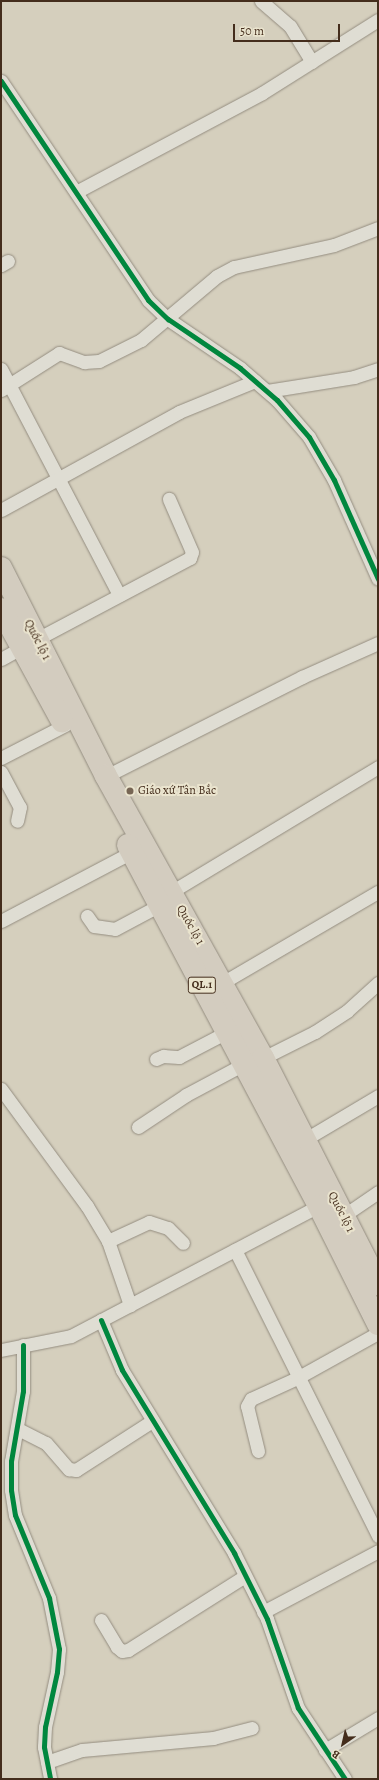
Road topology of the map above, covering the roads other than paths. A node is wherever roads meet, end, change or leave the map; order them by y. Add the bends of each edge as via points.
1 (261, 1) edge
2 (378, 20) edge
3 (312, 62) junction
4 (1, 81) edge
5 (76, 192) junction
6 (378, 228) edge
7 (168, 319) junction
8 (1, 369) edge
9 (378, 369) edge
10 (255, 381) junction
11 (5, 387) edge
12 (267, 391) junction
13 (59, 478) junction
14 (169, 499) dead end
15 (1, 510) edge
16 (1, 568) edge
17 (378, 579) edge
18 (119, 595) junction
19 (1, 609) edge
20 (29, 643) junction
21 (378, 643) edge
22 (1, 659) edge
23 (65, 725) junction
24 (1, 758) edge
25 (378, 767) edge
26 (1, 772) edge
27 (106, 776) junction
28 (17, 821) dead end
29 (132, 852) junction
30 (378, 892) edge
31 (165, 898) junction
32 (87, 916) dead end
33 (1, 921) edge
34 (222, 983) junction
35 (378, 983) edge
36 (227, 1032) junction
37 (156, 1058) dead end
38 (253, 1061) junction
39 (1, 1089) edge
40 (378, 1096) edge
41 (138, 1127) dead end
42 (304, 1140) junction
43 (378, 1192) edge
44 (319, 1206) junction
45 (343, 1216) junction
46 (108, 1241) junction
47 (183, 1243) dead end
48 (235, 1250) junction
49 (378, 1284) edge
50 (130, 1305) junction
51 (101, 1320) junction
52 (378, 1324) edge
53 (378, 1333) edge
54 (23, 1345) junction
55 (1, 1350) edge
56 (297, 1378) junction
57 (152, 1421) junction
58 (18, 1429) junction
59 (258, 1451) dead end
60 (6, 1463) edge
61 (378, 1536) edge
62 (378, 1551) edge
63 (245, 1576) junction
64 (263, 1612) junction
65 (101, 1620) dead end
66 (378, 1718) edge
67 (252, 1728) dead end
68 (325, 1750) junction
69 (47, 1762) junction
70 (50, 1779) edge
71 (345, 1779) edge

1 - 3 street via 290,26
2 - 3 street
3 - 5 street via 262,93
4 - 5 street
5 - 7 street via 136,285
6 - 7 street via 334,245 234,268 217,276
7 - 10 street
7 - 11 street via 141,340 99,361 84,362 59,353
8 - 11 street
9 - 12 street via 354,377
10 - 12 street
10 - 13 street via 179,412
11 - 13 street
12 - 17 street via 309,437 334,480
13 - 15 street
13 - 18 street
14 - 18 street via 192,556
16 - 20 highway, Quốc lộ 1 / QL.1
18 - 20 street
19 - 20 highway, Quốc lộ 1 / QL.1
20 - 22 street
20 - 23 highway, Quốc lộ 1 / QL.1
20 - 27 highway, Quốc lộ 1 / QL.1
21 - 27 street via 302,677
23 - 24 street
23 - 29 highway, Quốc lộ 1 / QL.1
25 - 31 street
26 - 28 street via 20,808
27 - 31 highway, Quốc lộ 1 / QL.1
29 - 31 highway, Quốc lộ 1 / QL.1
29 - 33 street
30 - 34 street
31 - 32 street via 114,929 106,930 94,926
31 - 34 highway, Quốc lộ 1 / QL.1
31 - 36 highway, Quốc lộ 1 / QL.1
34 - 38 highway, Quốc lộ 1 / QL.1
35 - 38 street via 347,1011 315,1032
36 - 37 street via 179,1057
36 - 38 highway, Quốc lộ 1 / QL.1
38 - 41 street via 186,1095
38 - 42 highway, Quốc lộ 1 / QL.1
38 - 44 highway, Quốc lộ 1 / QL.1
39 - 46 street via 52,1156
40 - 42 street
42 - 45 highway, Quốc lộ 1 / QL.1
43 - 45 street
44 - 48 street
44 - 52 highway, Quốc lộ 1 / QL.1
45 - 49 highway, Quốc lộ 1 / QL.1
46 - 47 street via 150,1222 168,1228
46 - 50 street
48 - 50 street
48 - 56 street via 271,1318
50 - 51 street
51 - 54 street via 71,1336
51 - 57 street via 122,1370
53 - 56 street
54 - 55 street
54 - 58 street via 23,1391
56 - 59 street via 254,1396 247,1402
56 - 61 street
57 - 58 street via 76,1470 69,1469 46,1443
57 - 63 street via 234,1553
58 - 60 street
60 - 69 street via 15,1515 49,1598 59,1649 58,1672 45,1727
62 - 64 street
63 - 64 street
63 - 65 street via 128,1650 117,1647
64 - 68 street via 298,1708
66 - 68 street
67 - 69 street via 213,1738 82,1750
68 - 71 street
69 - 70 street

